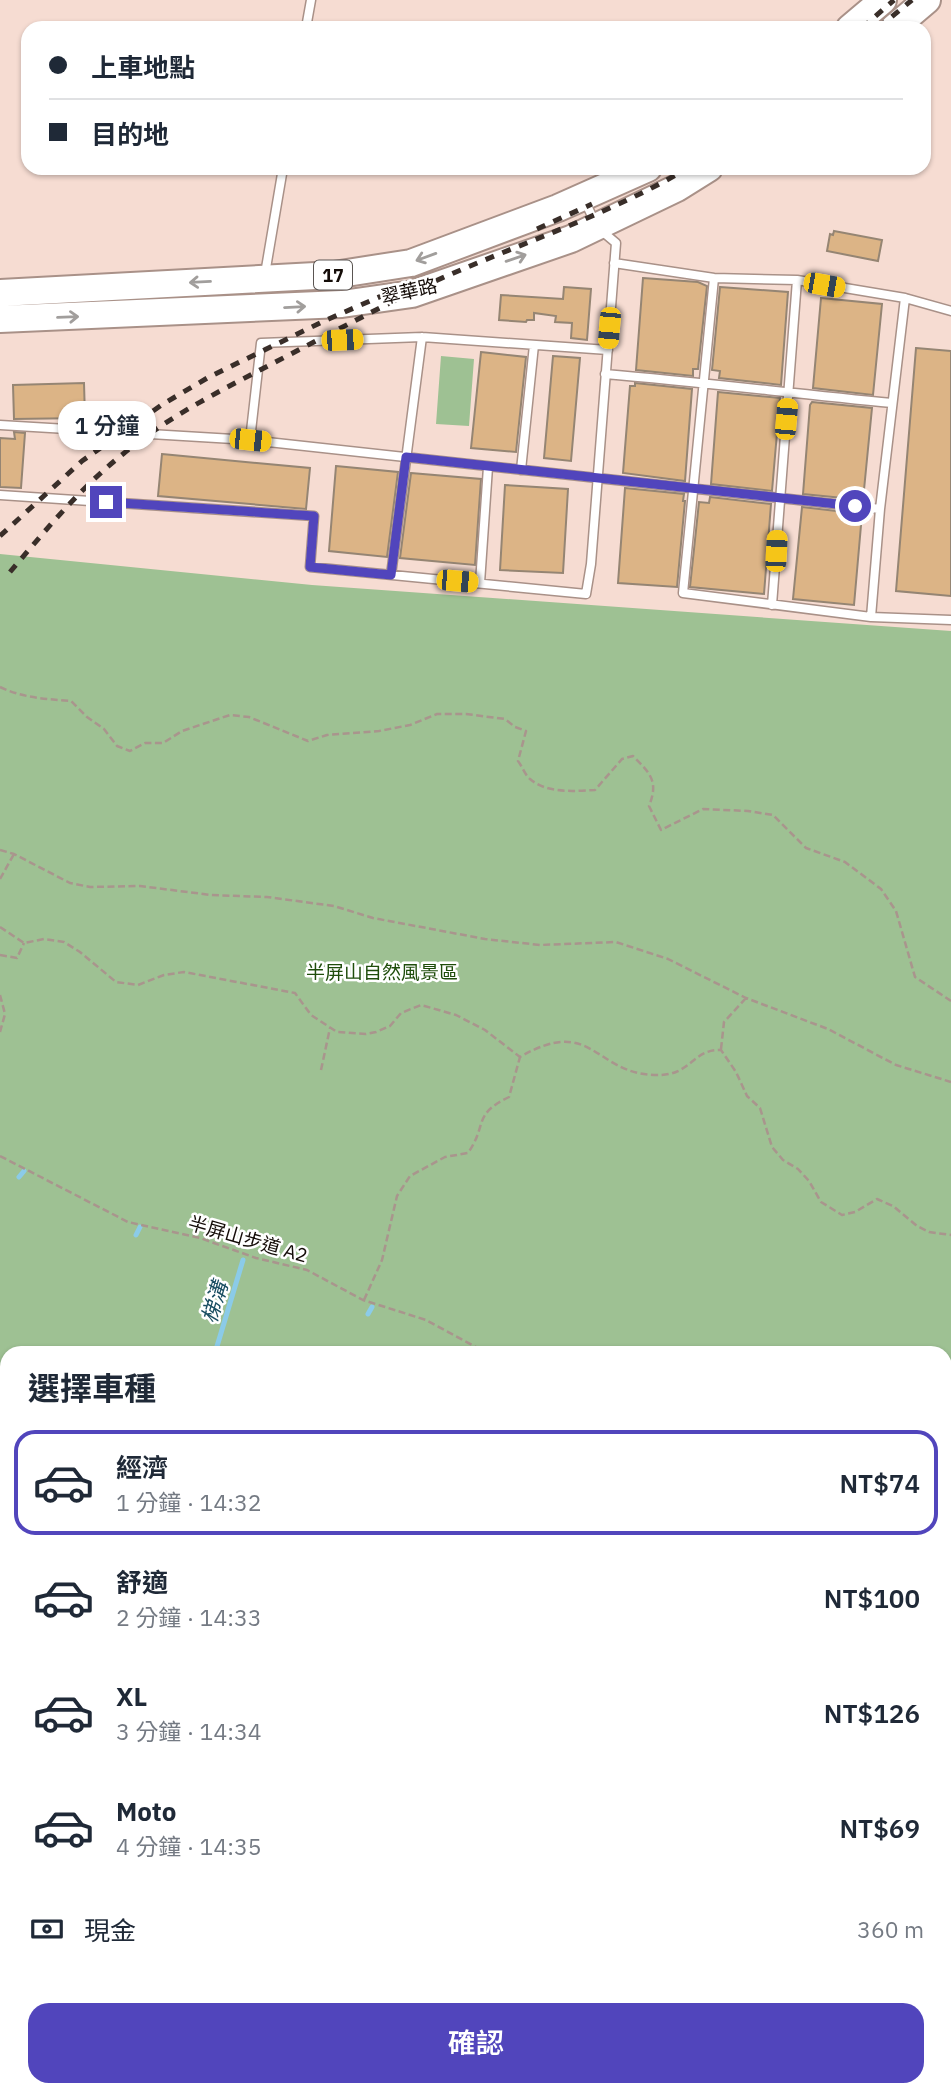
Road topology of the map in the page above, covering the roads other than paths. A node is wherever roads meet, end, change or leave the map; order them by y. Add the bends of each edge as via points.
1 (311, 0) edge
2 (883, 0) edge
3 (927, 0) edge
4 (307, 21) edge
5 (858, 21) edge
6 (902, 21) edge
7 (282, 175) edge
8 (632, 175) edge
9 (698, 175) edge
10 (583, 197) junction
11 (597, 227) junction
12 (614, 263) junction
13 (715, 278) junction
14 (797, 280) junction
15 (0, 293) edge
16 (264, 294) junction
17 (905, 298) junction
18 (951, 311) edge
19 (0, 319) edge
20 (422, 337) junction
21 (534, 345) junction
22 (607, 350) junction
23 (606, 374) junction
24 (704, 382) junction
25 (788, 393) junction
26 (892, 403) junction
27 (0, 425) edge
28 (250, 440) junction
29 (406, 457) junction
30 (488, 467) junction
31 (521, 470) junction
32 (597, 479) junction
33 (693, 489) junction
34 (0, 495) edge
35 (779, 496) junction
36 (880, 509) junction
37 (391, 575) junction
38 (480, 583) junction
39 (772, 605) junction
40 (872, 617) junction
41 (951, 620) edge

1 - 4 lane
2 - 5 main road
3 - 6 main road
7 - 16 lane
8 - 10 main road, 翠華路 / 17
9 - 11 main road, 翠華路 / 17
10 - 11 lane
10 -> 16 main road, 翠華路 / 17 via 411,263 334,275
11 - 12 lane via 616,243
16 -> 11 main road, 翠華路 / 17 via 342,304 412,293
12 - 13 lane
12 - 22 lane
13 - 14 lane
13 - 24 lane
14 - 17 lane
14 - 25 lane
16 -> 15 main road, 翠華路 / 17
19 -> 16 main road, 翠華路 / 17
17 - 18 lane
17 - 26 lane
20 - 21 lane
20 - 28 lane via 261,343
20 - 29 lane
21 - 22 lane
21 - 31 lane
22 - 23 lane
23 - 24 lane
23 - 32 lane
24 - 25 lane
24 - 33 lane
25 - 26 lane
25 - 35 lane
26 - 36 lane
27 - 28 lane
28 - 29 lane
29 - 30 lane
29 - 37 lane
30 - 31 lane
30 - 38 lane
31 - 32 lane
32 - 33 lane
32 - 38 lane via 586,594
33 - 35 lane
33 - 39 lane via 683,593
34 - 37 lane via 314,516 310,567
35 - 36 lane
35 - 39 lane
36 - 40 lane
37 - 38 lane
39 - 40 lane
40 - 41 lane

